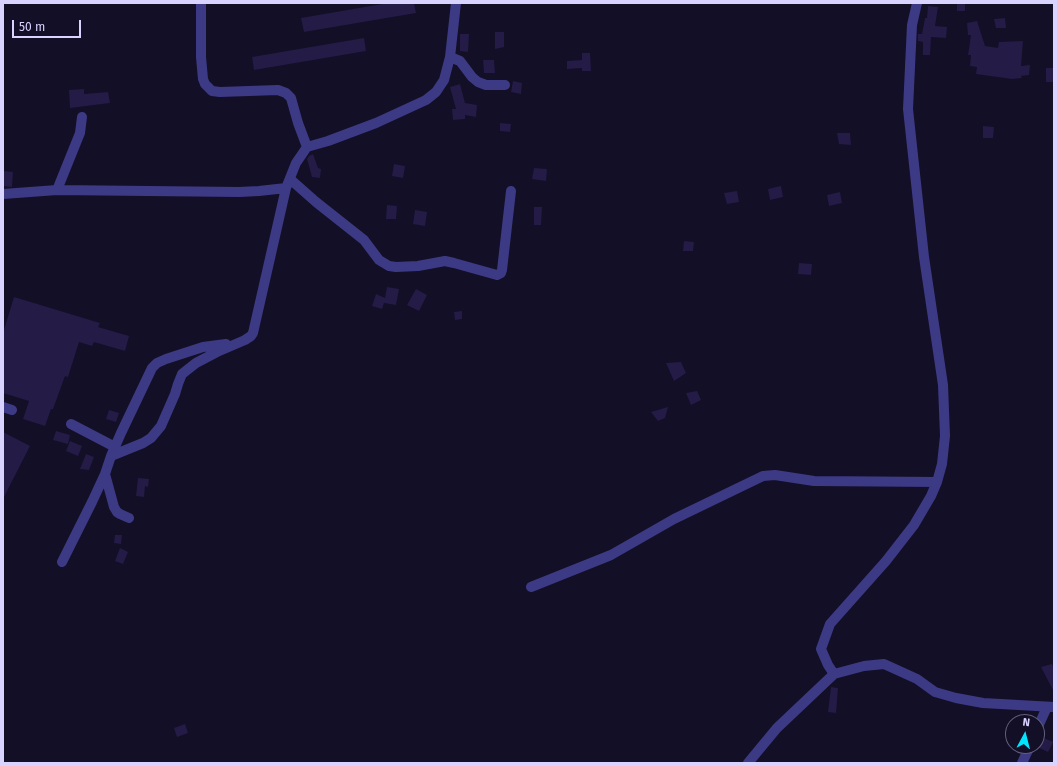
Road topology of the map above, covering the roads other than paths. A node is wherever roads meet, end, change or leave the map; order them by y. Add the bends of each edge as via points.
1 (201, 3) edge
2 (456, 3) edge
3 (918, 3) edge
4 (450, 57) junction
5 (505, 85) dead end
6 (82, 117) dead end
7 (307, 147) junction
8 (288, 183) junction
9 (58, 190) junction
10 (511, 191) dead end
11 (3, 194) edge
12 (245, 340) junction
13 (71, 424) dead end
14 (113, 451) junction
15 (105, 474) junction
16 (937, 482) junction
17 (129, 518) dead end
18 (62, 562) dead end
19 (531, 587) dead end
20 (834, 674) junction
21 (1051, 707) edge
22 (1045, 717) edge
23 (748, 763) edge

1 - 7 street via 201,57 205,84 212,91 220,92 286,92 291,98
2 - 4 street
3 - 16 street via 912,25 908,109 924,257 943,385 945,436
4 - 5 street via 460,60 478,82 486,85
4 - 7 street via 444,80 436,92 426,100 328,141
6 - 9 street via 80,133
7 - 8 street via 296,163
8 - 9 street via 259,191 239,192
8 - 10 street via 364,240 379,260 389,266 396,268 445,262 497,275 502,270
8 - 12 street via 256,328
9 - 11 street
12 - 14 street via 216,352 182,374 161,426 151,438 143,443
12 - 14 street via 203,347 157,363 152,368
13 - 14 street
14 - 15 street
15 - 17 street via 116,512
15 - 18 street
16 - 19 street via 814,481 775,475 763,476 674,519 611,555
16 - 20 street via 914,525 830,624 821,649
20 - 21 street via 884,664 917,679 935,692 956,698 983,703
20 - 23 street via 777,728
21 - 22 street

